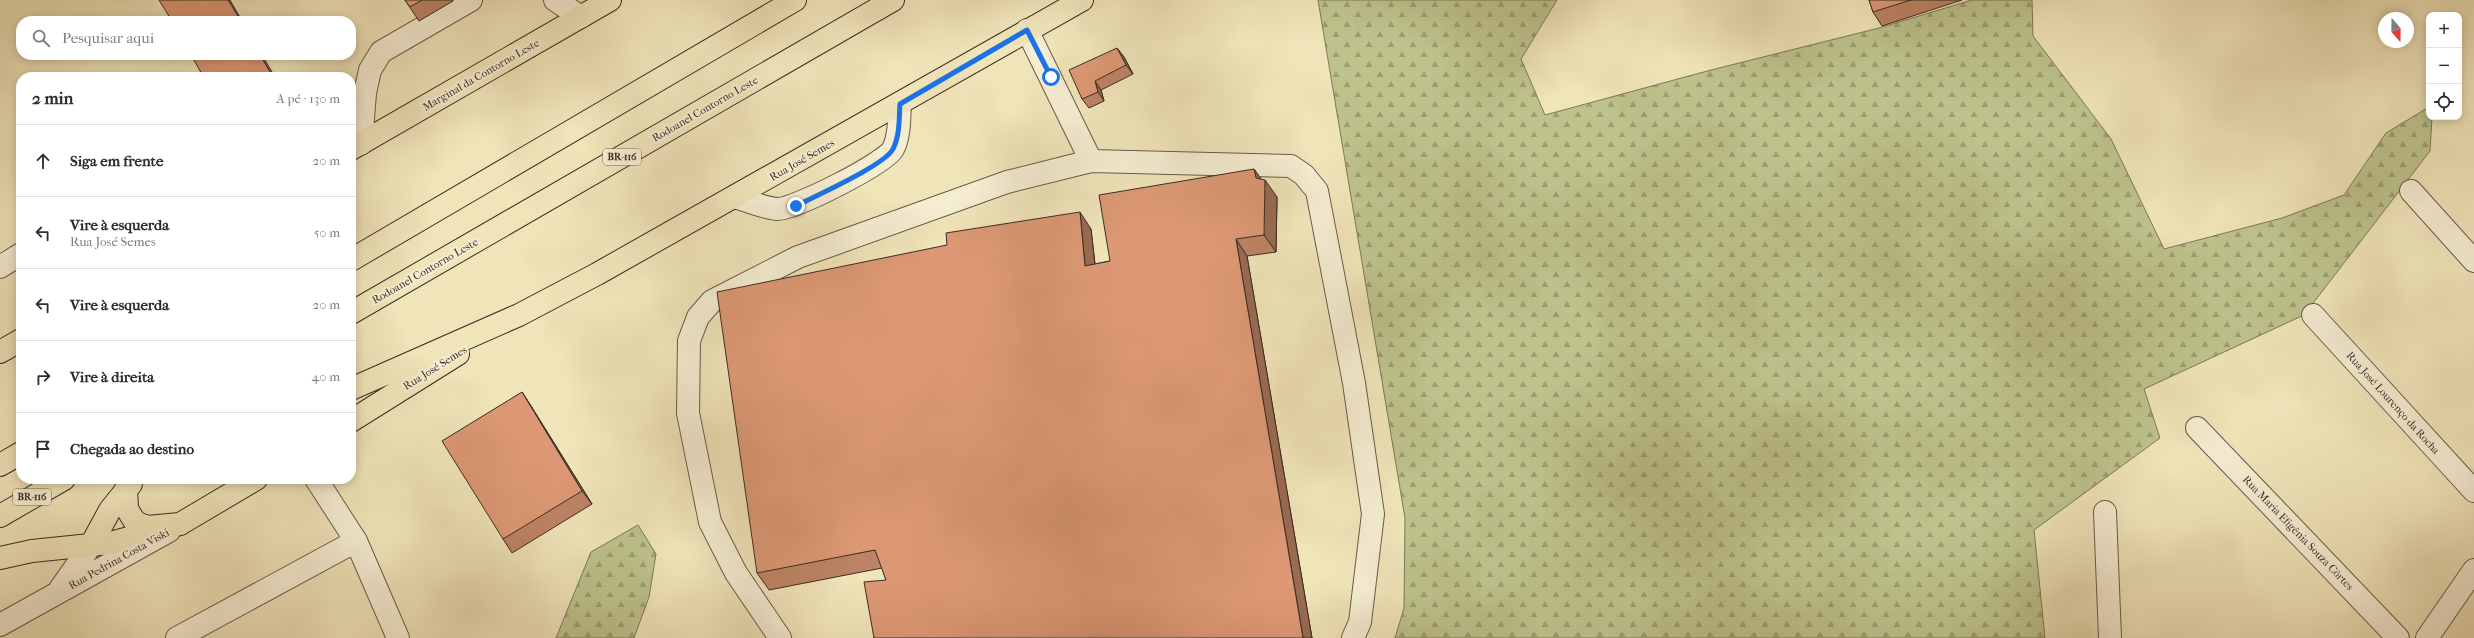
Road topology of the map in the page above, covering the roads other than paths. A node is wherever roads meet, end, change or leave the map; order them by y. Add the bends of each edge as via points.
1 (471, 0) edge
2 (555, 0) edge
3 (610, 0) edge
4 (795, 0) edge
5 (894, 0) edge
6 (1082, 0) edge
7 (581, 17) junction
8 (1027, 30) junction
9 (900, 104) junction
10 (356, 147) edge
11 (1091, 161) junction
12 (2411, 191) dead end
13 (736, 197) junction
14 (16, 257) edge
15 (356, 257) edge
16 (2474, 261) edge
17 (0, 267) edge
18 (356, 310) edge
19 (519, 315) junction
20 (2313, 315) dead end
21 (16, 343) edge
22 (0, 352) edge
23 (356, 387) edge
24 (356, 418) edge
25 (2197, 428) dead end
26 (16, 456) edge
27 (0, 465) edge
28 (55, 484) edge
29 (131, 484) edge
30 (248, 484) edge
31 (319, 484) edge
32 (2474, 492) edge
33 (2105, 512) dead end
34 (0, 516) edge
35 (180, 524) junction
36 (356, 541) junction
37 (91, 545) junction
38 (0, 558) edge
39 (2474, 570) edge
40 (57, 593) junction
41 (0, 625) edge
42 (176, 638) edge
43 (398, 638) edge
44 (780, 638) edge
45 (1353, 638) edge
46 (2110, 638) edge
47 (2398, 638) edge
48 (2427, 638) edge

1 - 10 street via 381,52 370,70
2 - 7 street
3 - 7 main road, Marginal da Contorno Leste
4 - 15 main road
5 - 18 main road, Rodoanel Contorno Leste / BR-116
6 - 8 main road, Rua José Semes
7 - 10 main road, Marginal da Contorno Leste
8 - 9 main road, Rua José Semes
8 - 11 street
9 - 13 main road, Rua José Semes
9 - 13 street via 899,127 893,150 874,165 796,206 777,209
11 - 44 street via 1007,182 798,257 712,301 698,317 689,341 688,413 710,522 736,573
11 - 45 street via 1291,166 1304,175 1317,191 1354,383 1373,514 1360,622
12 - 16 street
13 - 19 main road, Rua José Semes
14 - 17 street
19 - 23 main road, Rua José Semes
19 - 24 main road, Rua José Semes
20 - 32 street, Rua José Lourenço da Rocha
21 - 22 main road
25 - 47 street, Rua Maria Efigênia Souza Côrtes
26 - 27 main road
28 - 34 main road, BR-116
29 - 35 main road via 127,508 135,522 147,527
29 - 37 main road via 110,510
30 - 35 main road
31 - 36 street
33 - 46 street
35 - 37 main road via 131,538
35 - 40 street, Rua Pedrina Costa Viski
36 - 42 street
36 - 43 street
37 - 38 main road
37 - 40 street, Rua Pedrina Costa Viski
39 - 48 street
40 - 41 street, Rua Pedrina Costa Viski

